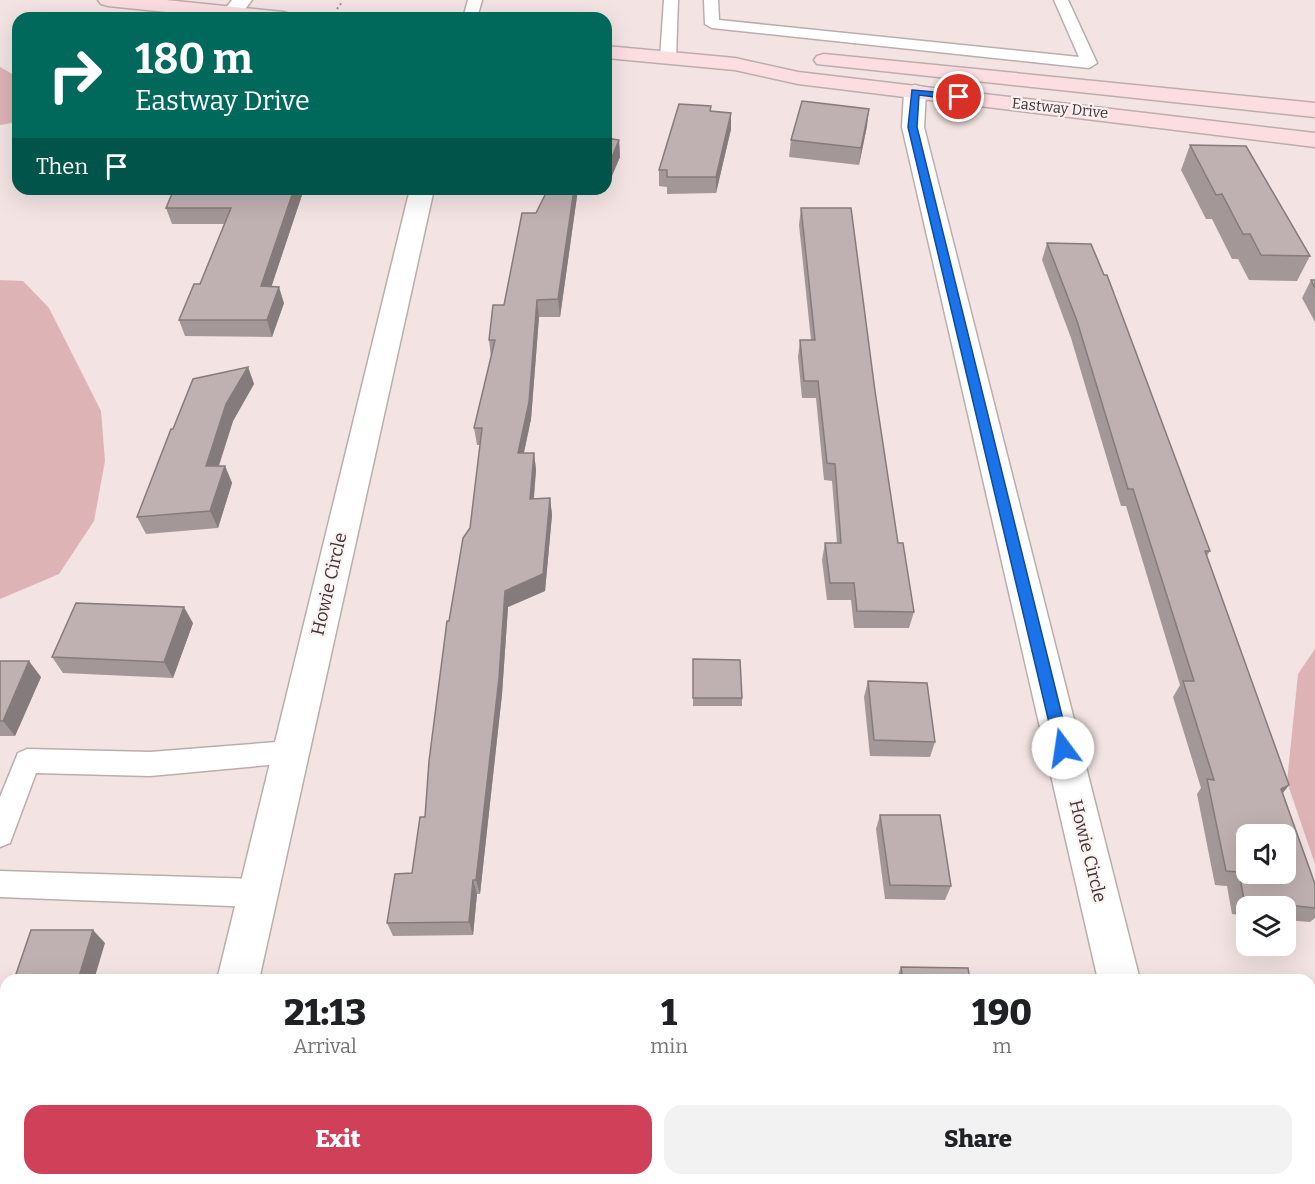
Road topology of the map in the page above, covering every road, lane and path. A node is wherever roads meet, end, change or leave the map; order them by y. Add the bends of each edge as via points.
1 (108, 0) edge
2 (671, 0) edge
3 (711, 0) edge
4 (1061, 0) edge
5 (342, 2) dead end
6 (237, 6) edge
7 (337, 9) dead end
8 (260, 12) edge
9 (612, 53) edge
10 (668, 58) junction
11 (735, 64) junction
12 (915, 92) junction
13 (1315, 110) edge
14 (1314, 143) edge
15 (421, 195) edge
16 (290, 752) junction
17 (0, 834) edge
18 (0, 884) edge
19 (257, 893) junction
20 (239, 974) edge
21 (1118, 974) edge

1 - 6 main road
2 - 10 lane
3 - 4 lane via 712,24 1089,63
5 - 7 path
6 - 8 main road
9 - 10 main road, Eastway Drive
10 - 11 main road, Eastway Drive
11 - 12 main road, Eastway Drive via 798,78
11 - 13 main road, Eastway Drive via 801,57
12 - 14 main road, Eastway Drive via 1113,114
12 - 21 street, Howie Circle via 912,127
15 - 16 street, Howie Circle
16 - 17 lane via 150,764 27,761
16 - 19 street, Howie Circle
18 - 19 lane
19 - 20 street, Howie Circle

